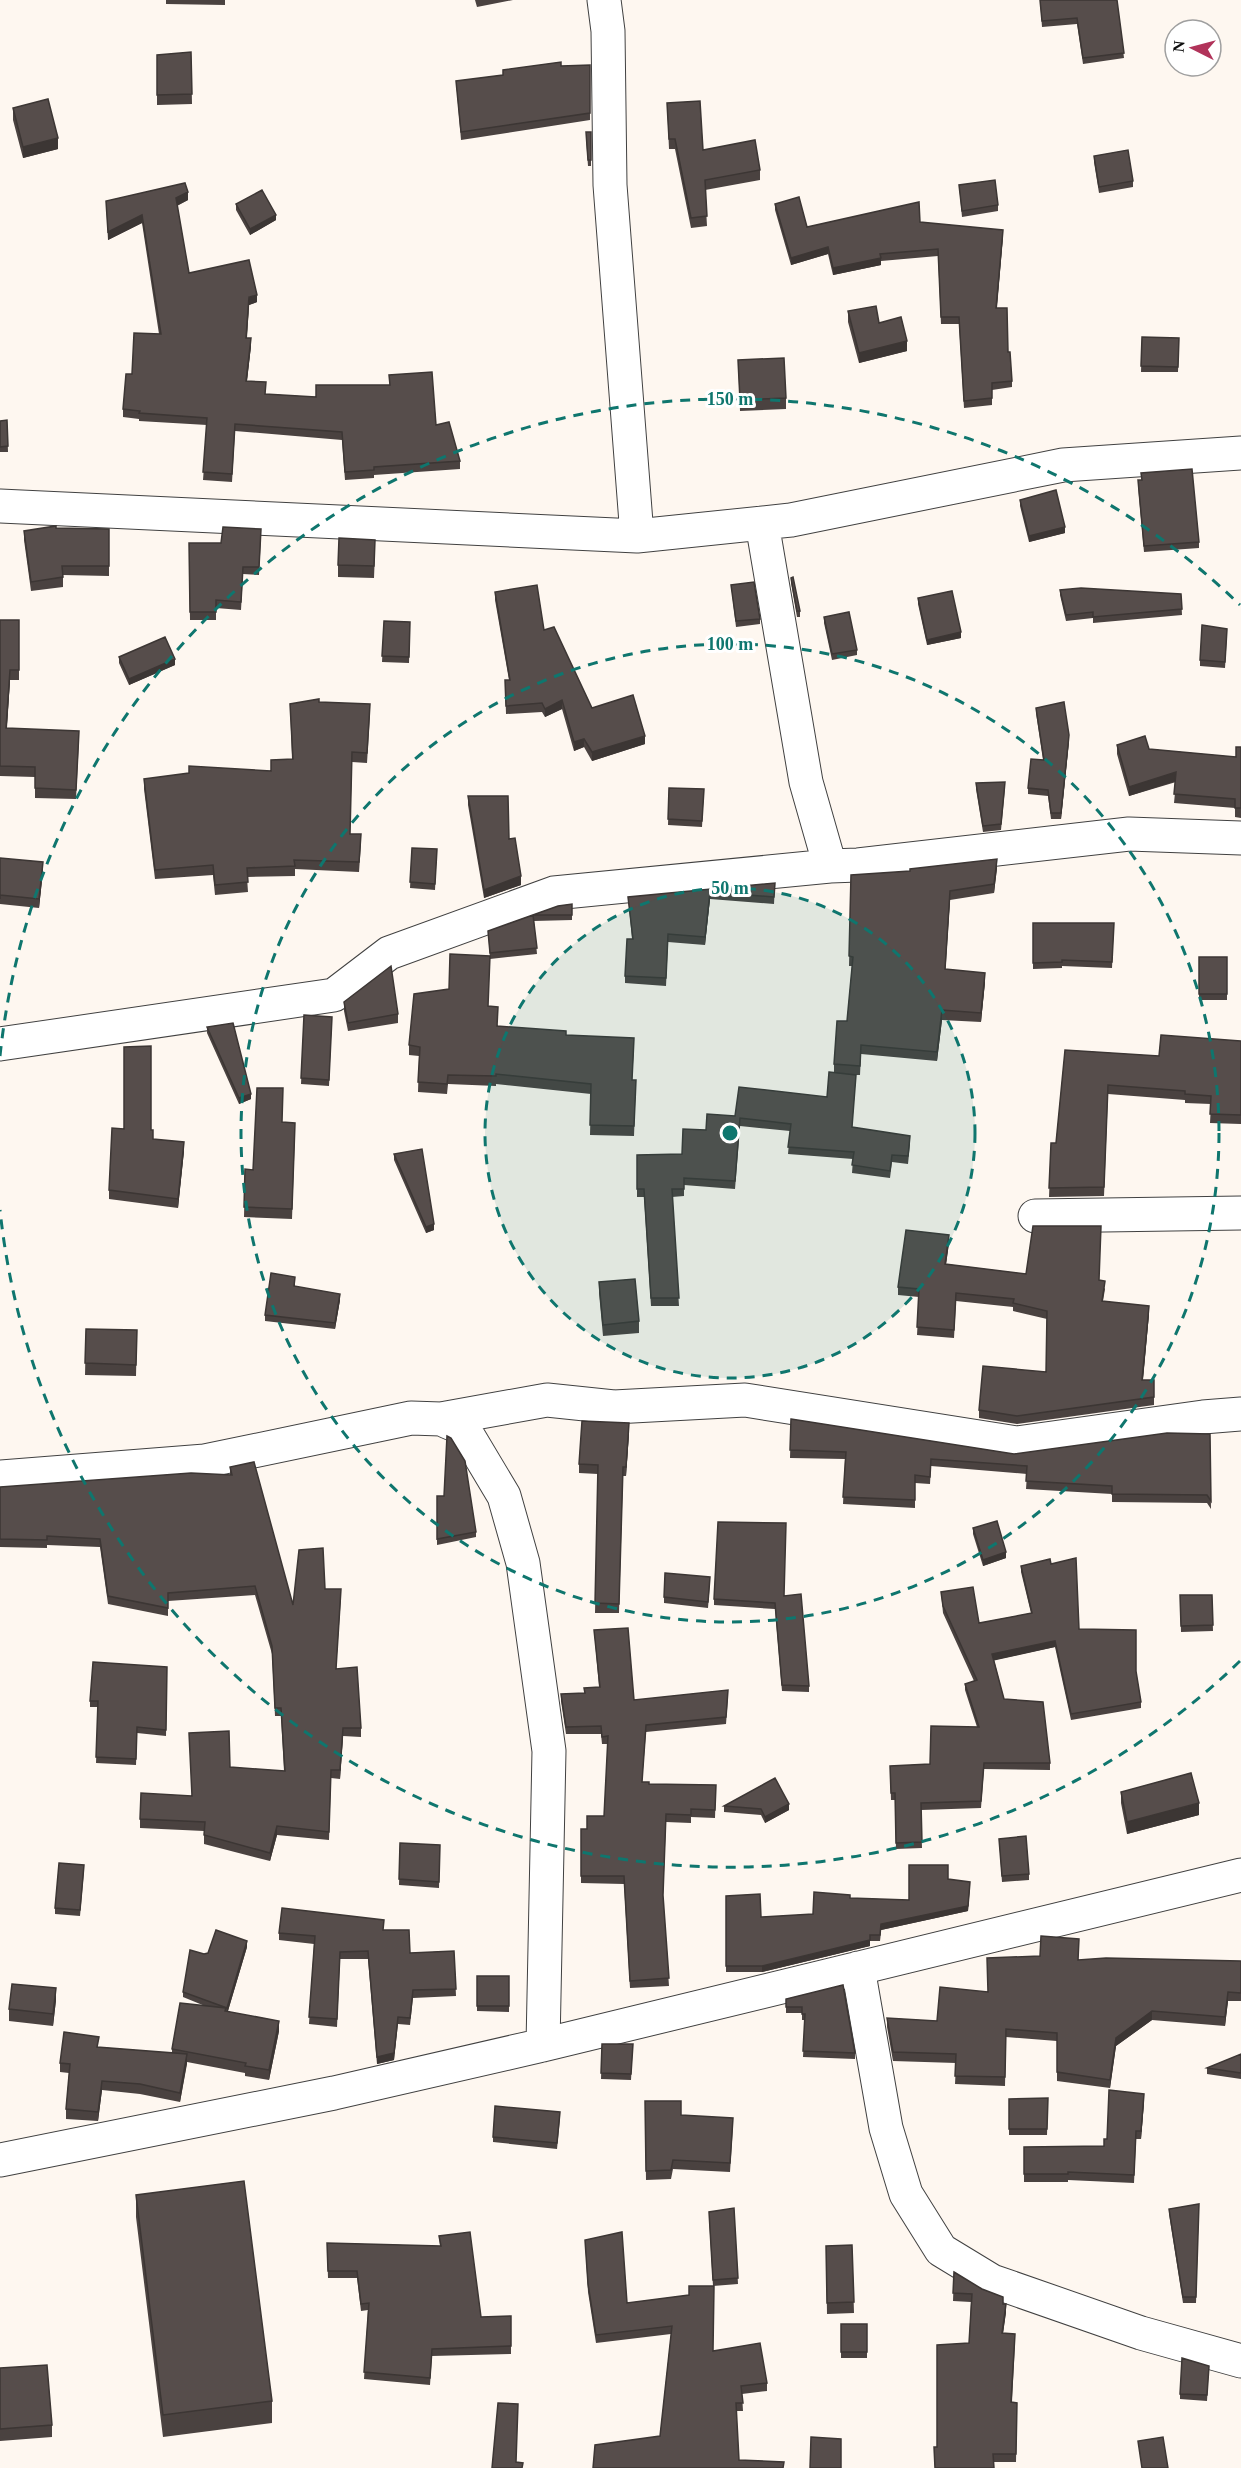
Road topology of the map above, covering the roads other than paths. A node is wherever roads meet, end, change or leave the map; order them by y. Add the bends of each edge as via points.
1 (604, 0) edge
2 (1241, 453) edge
3 (0, 506) edge
4 (762, 523) junction
5 (637, 536) junction
6 (1241, 838) edge
7 (831, 866) junction
8 (0, 1044) edge
9 (1241, 1213) edge
10 (1035, 1216) dead end
11 (1241, 1414) edge
12 (441, 1419) junction
13 (0, 1477) edge
14 (1241, 1875) edge
15 (858, 1968) junction
16 (543, 2045) junction
17 (0, 2160) edge
18 (1241, 2361) edge

1 - 5 street via 610,184
2 - 4 street via 1062,465
3 - 5 street
4 - 5 street
4 - 7 street via 806,782
6 - 7 street via 1129,834
7 - 8 street via 554,893 389,953 334,995
9 - 10 street
11 - 12 street via 1017,1443 745,1400 614,1407 547,1400
12 - 13 street via 411,1418 205,1461
12 - 16 street via 464,1429 504,1496 523,1563 549,1751
14 - 15 street
15 - 16 street
15 - 18 street via 886,2128 906,2194 941,2250 992,2281 1141,2333
16 - 17 street via 334,2093

